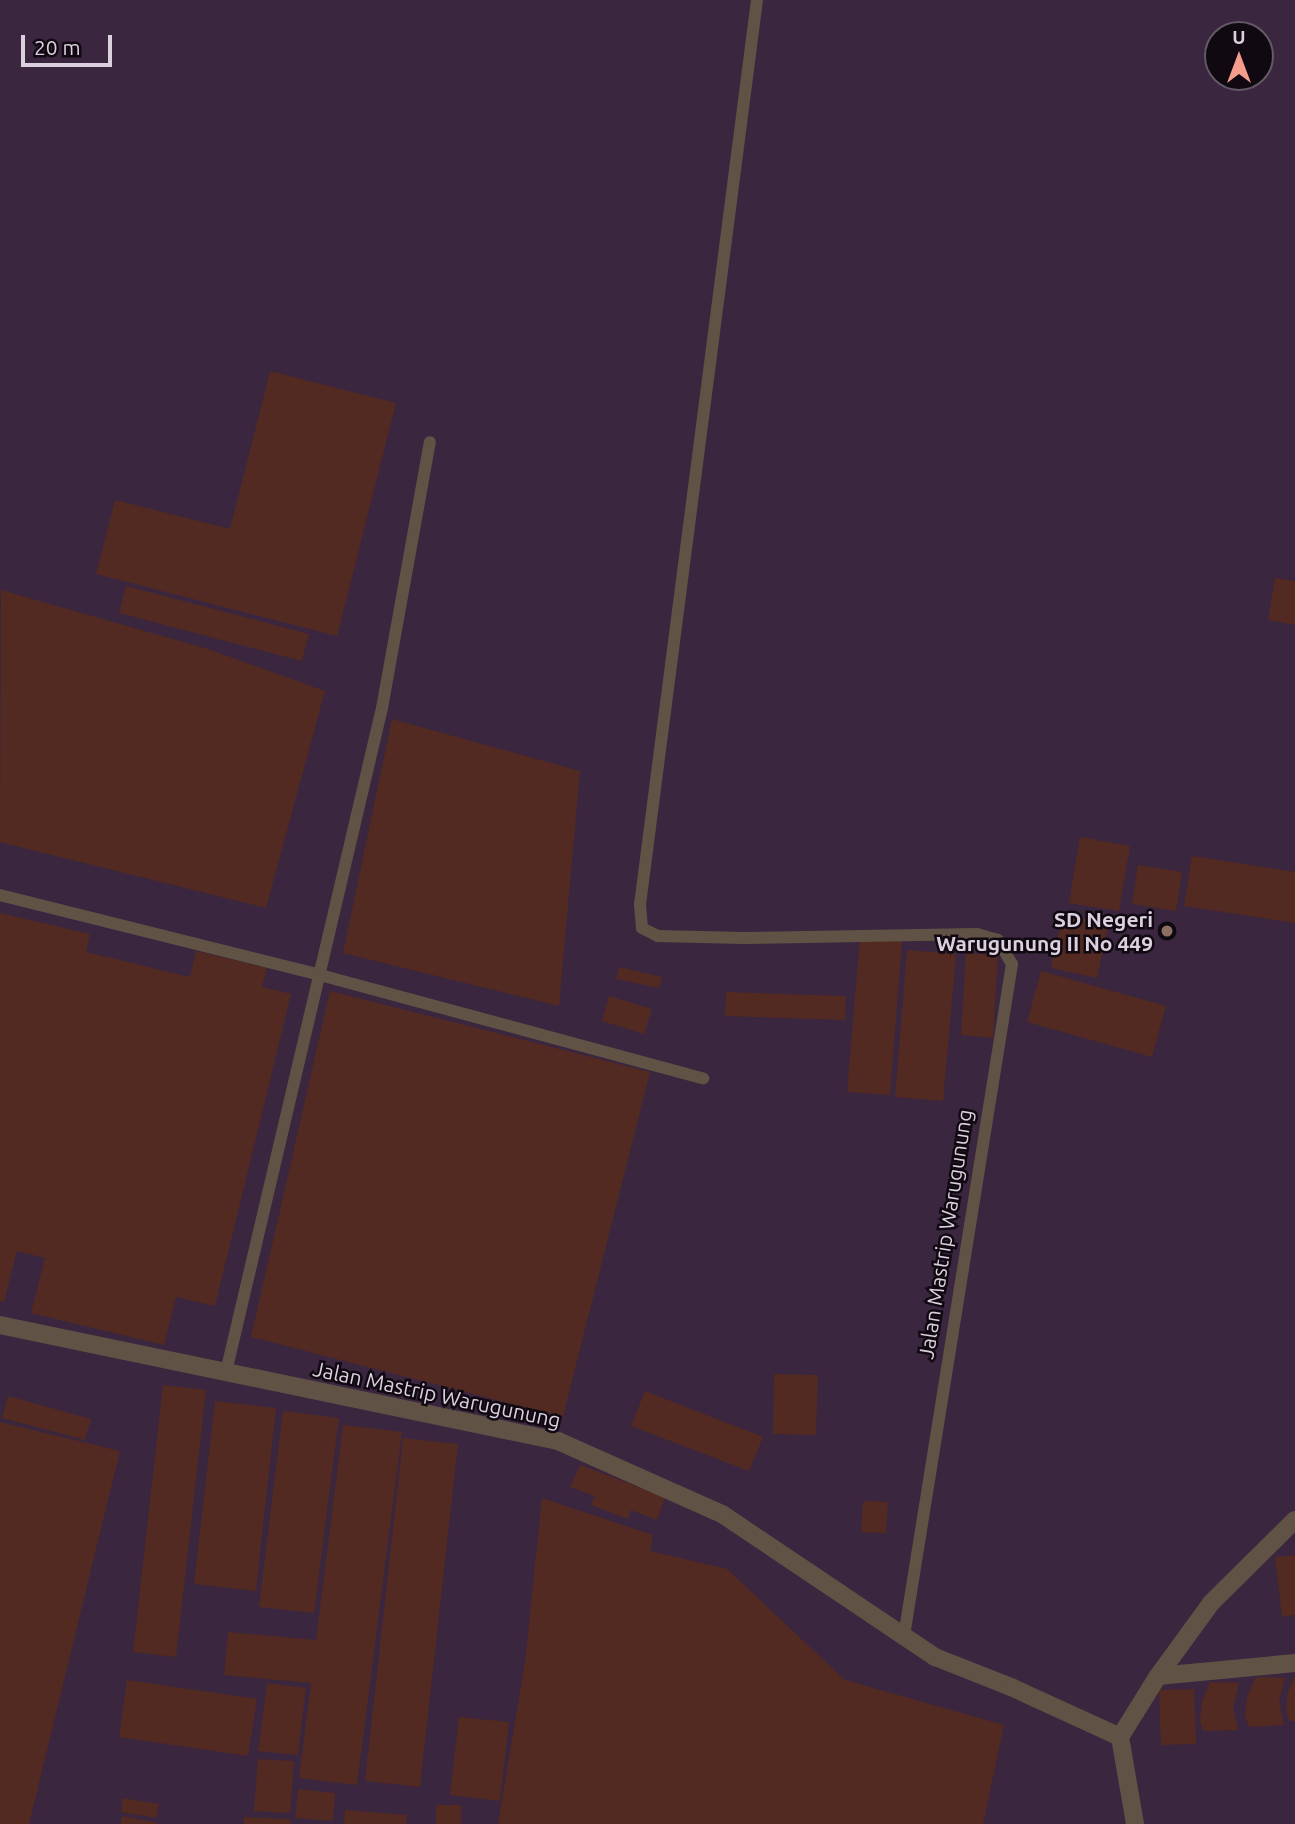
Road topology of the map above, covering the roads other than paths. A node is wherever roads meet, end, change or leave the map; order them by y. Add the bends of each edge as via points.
1 (757, 0) edge
2 (430, 442) dead end
3 (0, 895) edge
4 (320, 975) junction
5 (703, 1078) dead end
6 (0, 1325) edge
7 (226, 1372) junction
8 (1295, 1520) edge
9 (904, 1636) junction
10 (1295, 1663) edge
11 (1158, 1676) junction
12 (1120, 1737) junction
13 (1135, 1824) edge

1 - 9 lane, Jalan Mastrip Warugunung via 640,905 642,928 658,936 743,938 977,934 998,940 1012,964
2 - 4 lane via 383,708
3 - 4 lane
4 - 5 lane
4 - 7 lane
6 - 7 street, Jalan Mastrip Warugunung
7 - 9 street, Jalan Mastrip Warugunung via 558,1441 722,1514
8 - 11 street via 1211,1603
9 - 12 street, Jalan Mastrip Warugunung via 935,1657
10 - 11 street
11 - 12 street
12 - 13 street

